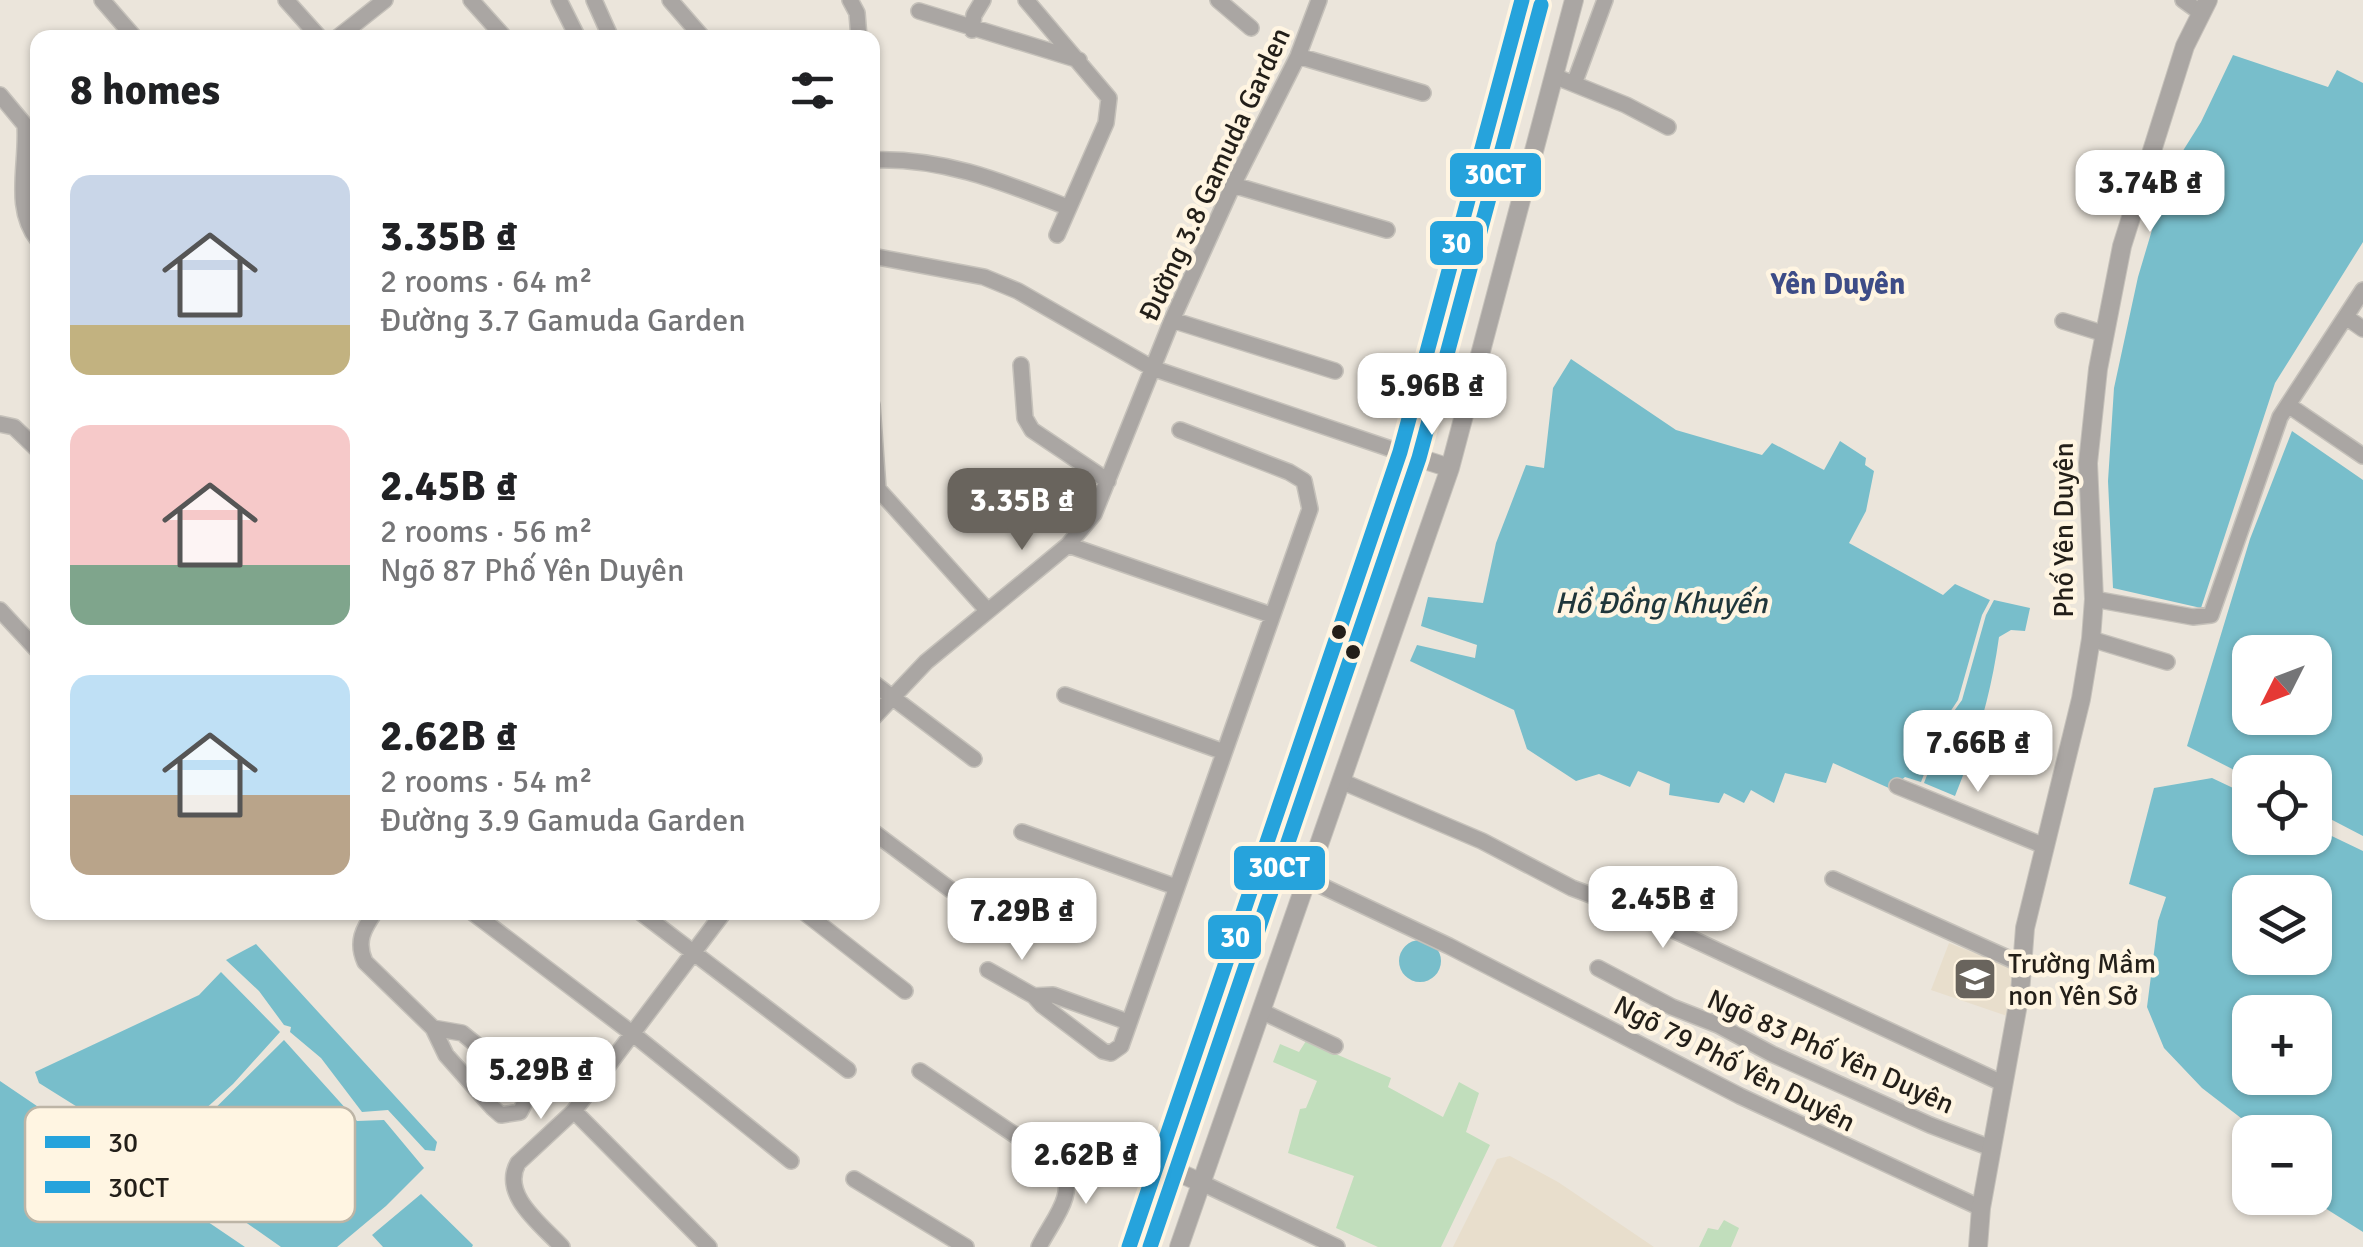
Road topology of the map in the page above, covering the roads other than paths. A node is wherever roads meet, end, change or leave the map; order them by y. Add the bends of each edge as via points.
1 (102, 0) edge
2 (286, 0) edge
3 (384, 0) edge
4 (471, 0) edge
5 (560, 0) edge
6 (670, 0) edge
7 (850, 0) edge
8 (982, 0) edge
9 (1026, 0) edge
10 (1218, 0) edge
11 (1319, 0) edge
12 (1522, 0) edge
13 (1574, 0) edge
14 (1605, 0) edge
15 (2182, 0) edge
16 (595, 3) edge
17 (2205, 6) edge
18 (919, 12) dead end
19 (570, 20) junction
20 (1251, 28) dead end
21 (129, 30) edge
22 (313, 30) edge
23 (347, 30) edge
24 (498, 30) edge
25 (574, 30) edge
26 (608, 30) edge
27 (696, 30) edge
28 (858, 30) edge
29 (972, 30) junction
30 (1298, 56) junction
31 (1079, 60) junction
32 (1554, 76) junction
33 (1574, 84) junction
34 (1423, 93) dead end
35 (0, 96) edge
36 (1668, 127) dead end
37 (880, 160) edge
38 (1233, 185) junction
39 (1067, 207) junction
40 (30, 230) edge
41 (1387, 230) dead end
42 (1057, 236) dead end
43 (880, 257) edge
44 (2363, 290) edge
45 (2346, 317) junction
46 (1172, 320) junction
47 (2063, 321) dead end
48 (2363, 329) edge
49 (2105, 334) junction
50 (1021, 365) dead end
51 (1152, 368) junction
52 (1335, 370) dead end
53 (2288, 405) junction
54 (0, 424) edge
55 (1180, 430) dead end
56 (30, 442) edge
57 (1400, 452) junction
58 (2363, 456) edge
59 (1450, 468) junction
60 (1108, 481) junction
61 (880, 493) edge
62 (1068, 544) junction
63 (2094, 600) junction
64 (0, 610) edge
65 (987, 610) junction
66 (1271, 615) junction
67 (2090, 639) junction
68 (30, 642) edge
69 (2167, 662) dead end
70 (880, 681) edge
71 (880, 688) edge
72 (1065, 695) dead end
73 (891, 696) junction
74 (880, 710) edge
75 (1224, 752) junction
76 (974, 759) dead end
77 (1341, 781) junction
78 (1897, 786) dead end
79 (1022, 832) dead end
80 (880, 838) edge
81 (2042, 846) junction
82 (1834, 878) dead end
83 (1307, 879) junction
84 (1176, 887) junction
85 (951, 890) dead end
86 (371, 920) edge
87 (483, 920) edge
88 (651, 920) edge
89 (718, 920) edge
90 (814, 920) edge
91 (693, 952) junction
92 (2021, 964) junction
93 (1598, 968) dead end
94 (988, 970) dead end
95 (905, 990) dead end
96 (1034, 996) junction
97 (1262, 1011) junction
98 (1128, 1022) junction
99 (433, 1028) junction
100 (633, 1034) junction
101 (1336, 1046) dead end
102 (848, 1070) dead end
103 (920, 1071) dead end
104 (2002, 1083) junction
105 (574, 1111) junction
106 (1991, 1148) junction
107 (791, 1161) dead end
108 (1157, 1163) junction
109 (854, 1179) dead end
110 (1202, 1182) junction
111 (1981, 1208) junction
112 (562, 1247) edge
113 (709, 1247) edge
114 (966, 1247) edge
115 (1039, 1247) edge
116 (1128, 1247) edge
117 (1179, 1247) edge
118 (1337, 1247) edge
119 (1978, 1247) edge

1 - 21 street
2 - 22 street
3 - 23 street
4 - 24 street
5 - 19 street
6 - 27 street
7 - 28 street
8 - 29 street
9 - 31 street
10 - 20 street
11 - 30 street, Đường 3.8 Gamuda Garden
12 - 57 street
13 - 32 street
14 - 33 street
15 - 17 street
16 - 19 street
16 - 26 street
17 - 49 street, Phố Yên Duyên via 2185,46 2122,246
18 - 29 street
19 - 25 street
29 - 31 street
30 - 34 street
30 - 38 street, Đường 3.8 Gamuda Garden
31 - 39 street via 1110,98 1106,124
32 - 33 street
32 - 59 street
33 - 36 street
35 - 40 street via 25,126 23,211
37 - 39 street via 980,173
38 - 41 street
38 - 46 street, Đường 3.8 Gamuda Garden
39 - 42 street
43 - 51 street via 1001,284
44 - 45 street
45 - 48 street
45 - 53 street
46 - 51 street, Đường 3.8 Gamuda Garden
46 - 52 street
47 - 49 street
49 - 63 street, Phố Yên Duyên via 2088,463
50 - 60 street via 1032,430
51 - 57 street
51 - 60 street, Đường 3.8 Gamuda Garden
53 - 58 street
53 - 63 street via 2211,615
54 - 56 street
55 - 66 street via 1304,481 1310,509
57 - 59 street
57 - 108 street
59 - 77 street
60 - 62 street, Đường 3.8 Gamuda Garden via 1094,514
61 - 65 street
62 - 65 street, Đường 3.8 Gamuda Garden
62 - 66 street
63 - 67 street, Phố Yên Duyên
64 - 68 street
65 - 73 street, Đường 3.8 Gamuda Garden
66 - 75 street
67 - 69 street
67 - 81 street, Phố Yên Duyên
70 - 73 street
71 - 73 street
72 - 75 street
73 - 74 street, Đường 3.8 Gamuda Garden
73 - 76 street
75 - 84 street
77 - 83 street
77 - 104 street
78 - 81 street
79 - 84 street
80 - 85 street
81 - 92 street, Phố Yên Duyên
82 - 92 street
83 - 97 street
83 - 111 street, Ngõ 79 Phố Yên Duyên via 1740,1096
84 - 98 street
86 - 99 street via 359,949 365,962
87 - 100 street
88 - 91 street
89 - 91 street
90 - 95 street
91 - 100 street
91 - 102 street
92 - 104 street, Phố Yên Duyên
93 - 106 street, Ngõ 83 Phố Yên Duyên via 1772,1054
94 - 96 street
96 - 98 street via 1053,995
96 - 98 street via 1108,1053 1120,1046
97 - 101 street
97 - 110 street
99 - 99 street via 446,1055 501,1115 520,1112 526,1085 462,1033
100 - 105 street
100 - 107 street
103 - 115 street via 1061,1166 1068,1191
104 - 106 street, Phố Yên Duyên
105 - 112 street via 512,1173 516,1196
105 - 113 street
106 - 111 street, Phố Yên Duyên
108 - 110 street
108 - 116 street
109 - 114 street
110 - 117 street
110 - 118 street
111 - 119 street, Phố Yên Duyên

